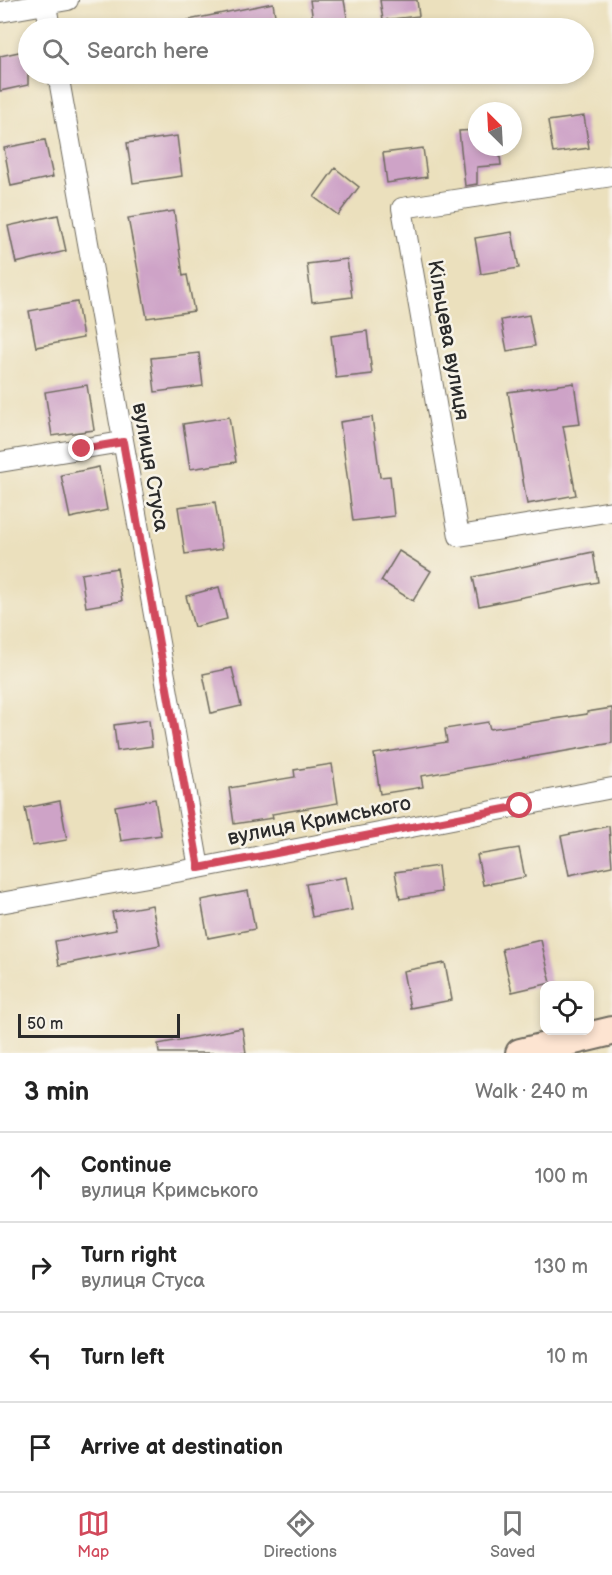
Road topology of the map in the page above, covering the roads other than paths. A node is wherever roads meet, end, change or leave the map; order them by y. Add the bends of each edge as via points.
1 (68, 0) edge
2 (45, 2) edge
3 (0, 12) edge
4 (48, 18) edge
5 (59, 84) edge
6 (612, 176) edge
7 (123, 442) junction
8 (0, 462) edge
9 (612, 511) edge
10 (612, 788) edge
11 (199, 868) junction
12 (0, 903) edge
13 (612, 1031) edge
14 (520, 1053) edge

1 - 2 street
2 - 3 street
2 - 4 street
5 - 7 street, вулиця Стуса
6 - 9 street, Кільцева вулиця via 402,208 459,536
7 - 8 street
7 - 11 street, вулиця Стуса
10 - 11 street, вулиця Кримського
11 - 12 street, вулиця Кримського
13 - 14 street

